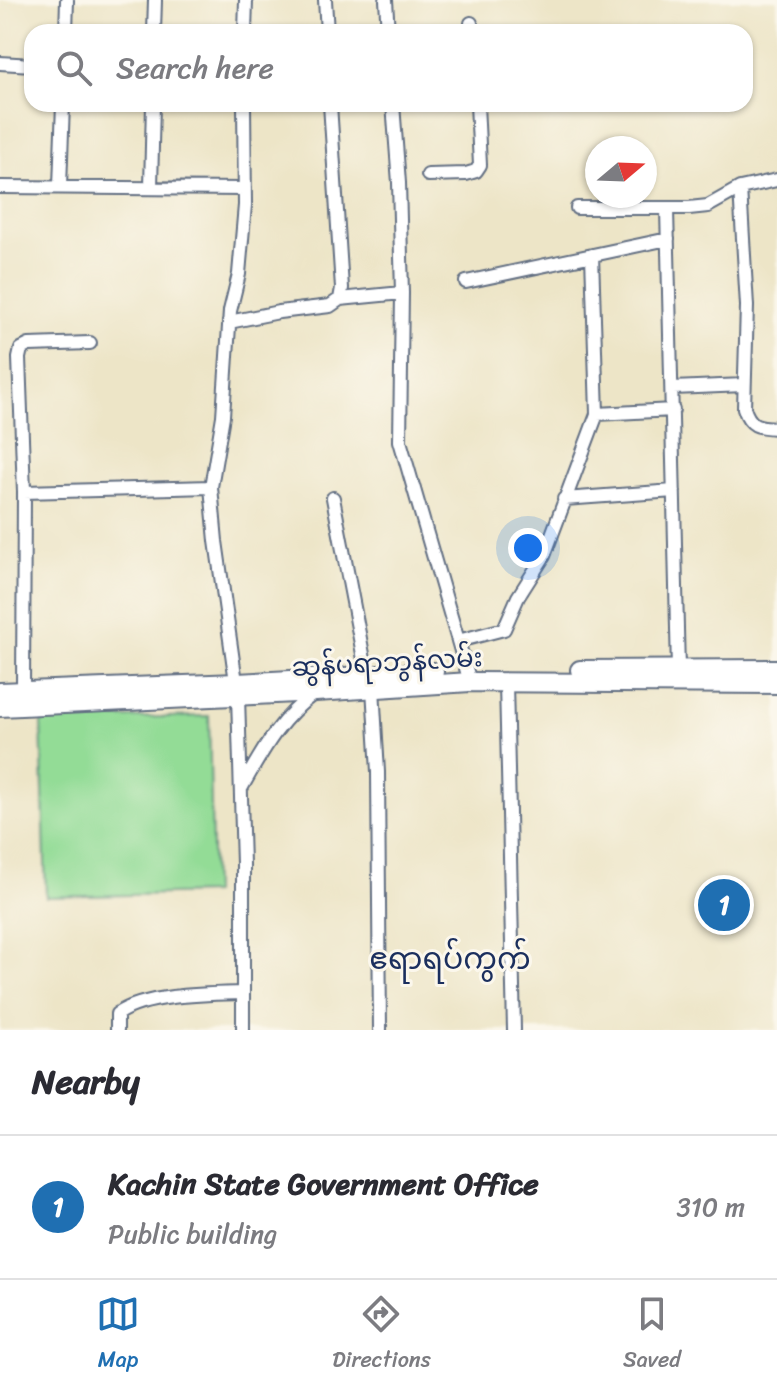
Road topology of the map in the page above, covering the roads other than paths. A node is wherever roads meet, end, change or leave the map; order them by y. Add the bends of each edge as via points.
1 (67, 0) edge
2 (155, 0) edge
3 (246, 0) edge
4 (325, 0) edge
5 (386, 0) edge
6 (66, 24) edge
7 (154, 24) edge
8 (245, 24) edge
9 (326, 24) edge
10 (388, 24) edge
11 (0, 63) edge
12 (24, 64) edge
13 (63, 112) edge
14 (153, 112) edge
15 (244, 112) edge
16 (331, 112) edge
17 (394, 112) edge
18 (477, 112) edge
19 (428, 175) dead end
20 (777, 180) edge
21 (60, 186) junction
22 (0, 187) edge
23 (151, 187) junction
24 (740, 188) junction
25 (245, 189) junction
26 (577, 208) dead end
27 (667, 209) junction
28 (668, 239) junction
29 (592, 255) junction
30 (466, 282) dead end
31 (402, 293) junction
32 (340, 299) junction
33 (229, 322) junction
34 (90, 343) dead end
35 (744, 385) junction
36 (673, 388) junction
37 (673, 410) junction
38 (597, 414) junction
39 (777, 428) edge
40 (211, 487) junction
41 (674, 491) junction
42 (24, 492) junction
43 (333, 498) dead end
44 (564, 499) junction
45 (458, 641) junction
46 (777, 669) edge
47 (678, 670) junction
48 (468, 676) junction
49 (370, 681) junction
50 (506, 683) junction
51 (777, 684) edge
52 (23, 690) junction
53 (237, 690) junction
54 (0, 692) edge
55 (316, 692) junction
56 (0, 707) edge
57 (240, 789) junction
58 (243, 993) junction
59 (117, 1030) edge
60 (243, 1030) edge
61 (380, 1030) edge
62 (514, 1030) edge

1 - 6 street
2 - 7 street
3 - 8 street
4 - 9 street
5 - 10 street
11 - 12 street
13 - 21 street
14 - 23 street
15 - 25 street
16 - 32 street
17 - 31 street
18 - 19 street via 476,171
20 - 24 street
21 - 22 street
21 - 23 street
23 - 25 street
24 - 27 street via 708,206
24 - 35 street via 747,306
25 - 33 street via 239,274
26 - 27 street
27 - 28 street
28 - 29 street
28 - 36 street
29 - 30 street
29 - 38 street
31 - 32 street
31 - 45 street via 400,441
32 - 33 street via 330,306
33 - 40 street via 223,416
34 - 42 street via 21,349
35 - 36 street
35 - 39 street via 748,421
36 - 37 street
37 - 38 street
37 - 41 street
38 - 44 street
40 - 42 street
40 - 53 street
41 - 44 street
41 - 47 street
42 - 52 street
43 - 49 street
44 - 45 street via 544,556 504,629
45 - 48 street
46 - 47 highway, ဆွန်ပရာဘွန်လမ်း
47 - 48 highway, ဆွန်ပရာဘွန်လမ်း
48 - 49 highway, ဆွန်ပရာဘွန်လမ်း
48 - 50 highway, ဆွန်ပရာဘွန်လမ်း
49 - 53 highway, ဆွန်ပရာဘွန်လမ်း
49 - 55 highway, ဆွန်ပရာဘွန်လမ်း
49 - 61 street via 378,772
50 - 51 highway, ဆွန်ပရာဘွန်လမ်း
50 - 62 street
52 - 53 highway, ဆွန်ပရာဘွန်လမ်း
52 - 54 highway, ဆွန်ပရာဘွန်လမ်း
53 - 55 highway, ဆွန်ပရာဘွန်လမ်း
53 - 56 highway, ဆွန်ပရာဘွန်လမ်း
53 - 57 street
55 - 57 street via 294,708 269,739
57 - 58 street
58 - 59 street via 128,1007 117,1014
58 - 60 street

